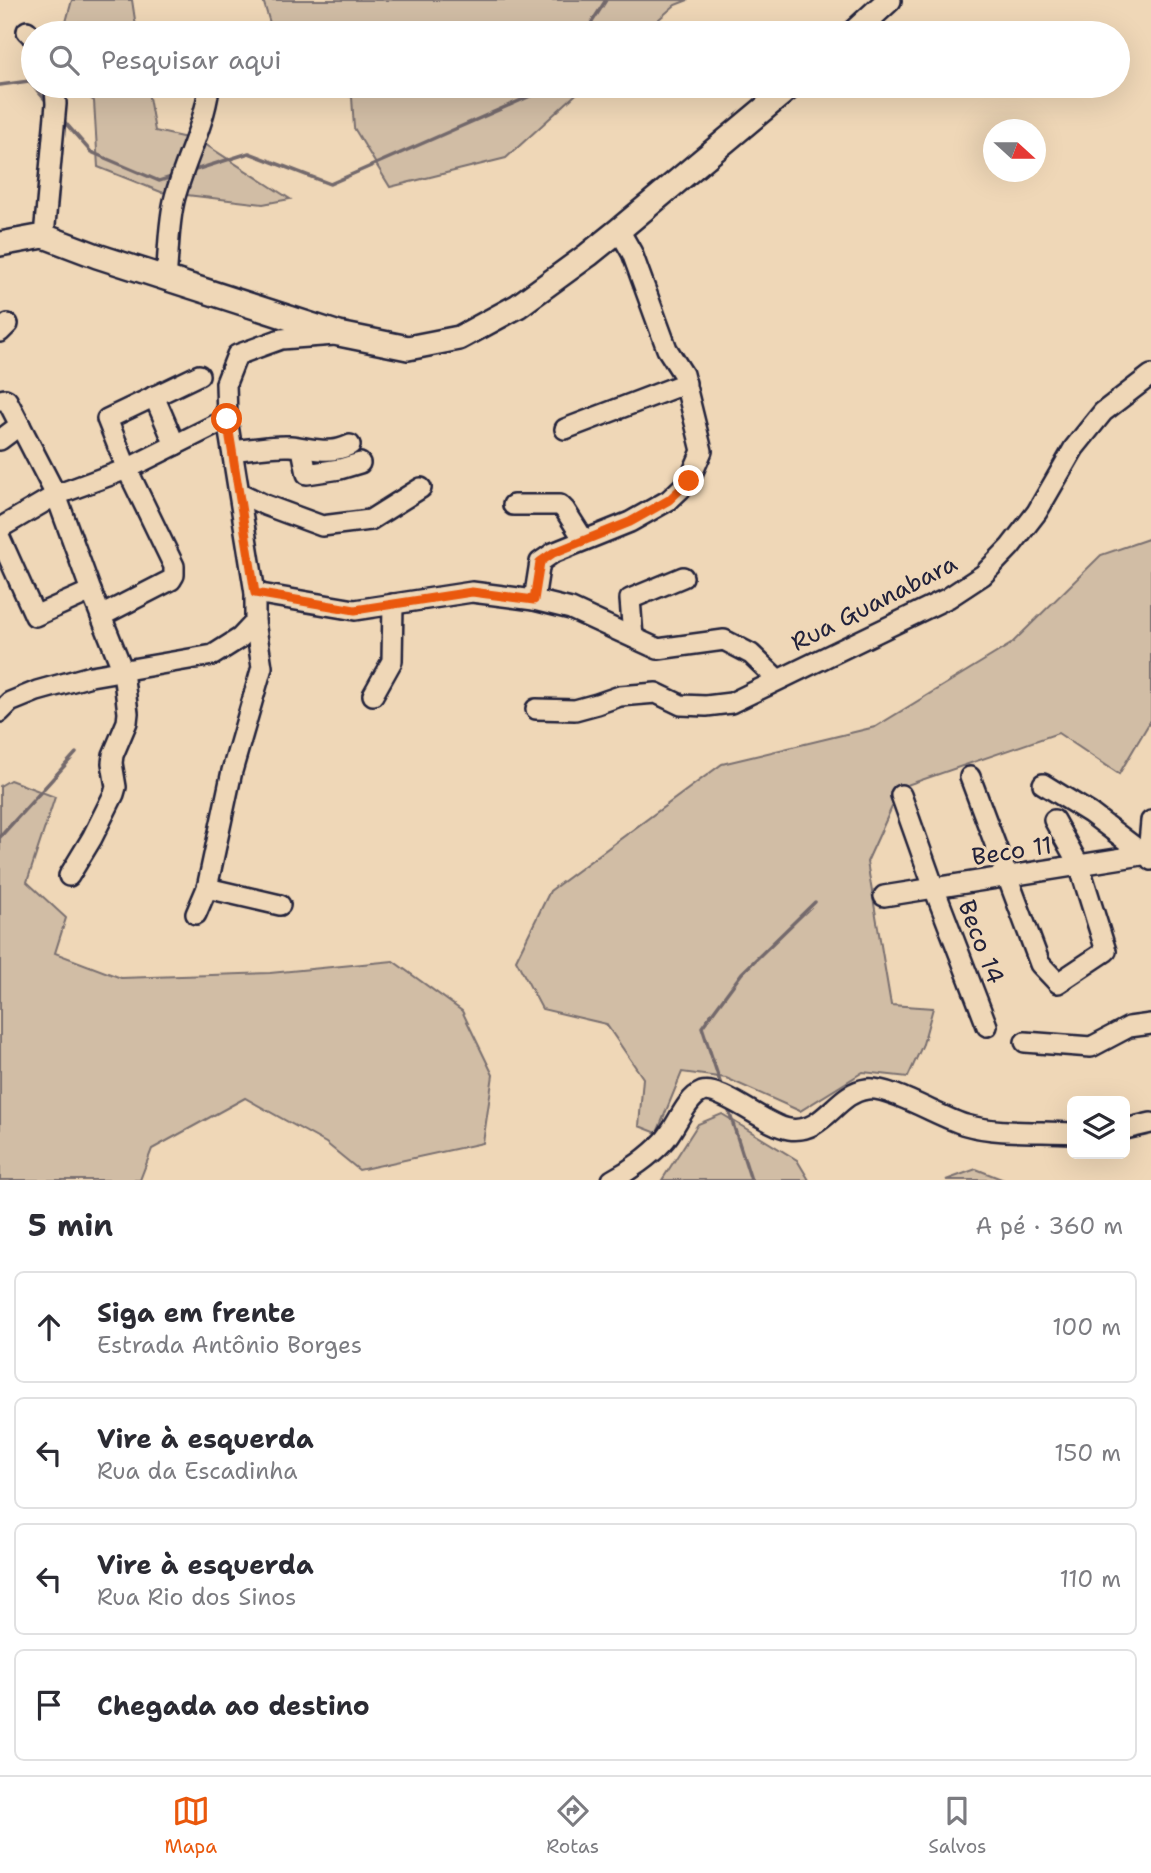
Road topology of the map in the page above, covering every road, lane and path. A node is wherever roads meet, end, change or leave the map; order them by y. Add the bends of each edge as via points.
1 (889, 0) edge
2 (866, 21) edge
3 (56, 98) edge
4 (208, 98) edge
5 (777, 98) edge
6 (619, 230) junction
7 (44, 236) junction
8 (0, 244) edge
9 (166, 278) junction
10 (339, 334) junction
11 (198, 375) dead end
12 (1151, 375) edge
13 (685, 383) junction
14 (154, 396) junction
15 (0, 400) edge
16 (227, 419) junction
17 (20, 425) junction
18 (565, 429) dead end
19 (0, 440) edge
20 (175, 445) junction
21 (350, 445) dead end
22 (302, 449) junction
23 (233, 451) junction
24 (360, 463) dead end
25 (127, 468) junction
26 (421, 488) dead end
27 (240, 493) junction
28 (56, 495) junction
29 (513, 505) dead end
30 (0, 528) edge
31 (0, 538) edge
32 (584, 540) junction
33 (683, 577) dead end
34 (91, 592) junction
35 (255, 593) junction
36 (534, 600) junction
37 (393, 604) junction
38 (102, 616) junction
39 (256, 622) junction
40 (633, 638) junction
41 (123, 671) junction
42 (777, 679) junction
43 (373, 695) dead end
44 (3, 705) edge
45 (536, 709) dead end
46 (970, 777) dead end
47 (1043, 784) dead end
48 (901, 795) dead end
49 (1054, 820) dead end
50 (1151, 821) edge
51 (1148, 856) edge
52 (1079, 865) junction
53 (69, 876) dead end
54 (1006, 876) junction
55 (206, 888) junction
56 (934, 888) junction
57 (884, 896) dead end
58 (280, 905) dead end
59 (196, 914) dead end
60 (1151, 1024) edge
61 (987, 1026) dead end
62 (1025, 1042) dead end
63 (1151, 1123) edge
64 (1130, 1128) edge
65 (1067, 1133) edge
66 (612, 1180) edge

1 - 2 main road
3 - 7 street
4 - 9 street via 175,197
5 - 6 main road
6 - 10 main road via 518,306 458,338 408,348
6 - 13 street
7 - 8 main road
7 - 9 main road
9 - 10 main road
10 - 16 street via 281,340 237,355 226,383
11 - 14 street
12 - 42 street, Rua Guanabara via 1103,412 1074,448 1037,512 983,575 948,598
13 - 18 street
13 - 32 street via 702,450 689,481 650,511
14 - 20 street
14 - 25 street via 107,419
15 - 17 street via 7,400
16 - 20 street
16 - 23 street
17 - 19 street
17 - 28 street
20 - 25 street
21 - 22 street via 338,451
22 - 23 street
22 - 24 street via 307,474
23 - 27 street
25 - 28 street
25 - 38 street via 174,566 174,575
26 - 27 street via 370,520 322,526
27 - 35 street
28 - 30 street
28 - 34 street
29 - 32 street via 560,505
31 - 34 street via 35,617
32 - 36 street via 540,562
33 - 40 street via 630,599
34 - 38 street
35 - 37 street via 355,610
35 - 39 street
36 - 37 street via 472,592
36 - 40 street via 571,609
37 - 43 street via 392,661
38 - 41 street
39 - 41 street via 213,655
39 - 55 street via 262,667 232,771
40 - 42 street via 658,649 724,640 751,654
41 - 44 street via 37,691
41 - 53 street via 128,713 113,755 116,788
42 - 45 street, Rua Guanabara via 731,703 681,705 656,693 620,696 575,709
46 - 54 street
47 - 51 street
48 - 56 street, Beco 14
49 - 52 street
50 - 51 street
51 - 52 street, Beco 11
52 - 54 street, Beco 11
52 - 54 street via 1106,950 1058,983 1040,964
54 - 56 street, Beco 11
55 - 58 street
55 - 59 street
56 - 57 street, Beco 11
56 - 61 street, Beco 14
60 - 62 street via 1129,1027 1091,1047
63 - 64 street
65 - 66 street via 964,1125 882,1090 867,1089 844,1099 823,1120 790,1130 716,1092 703,1092 691,1101 664,1142

